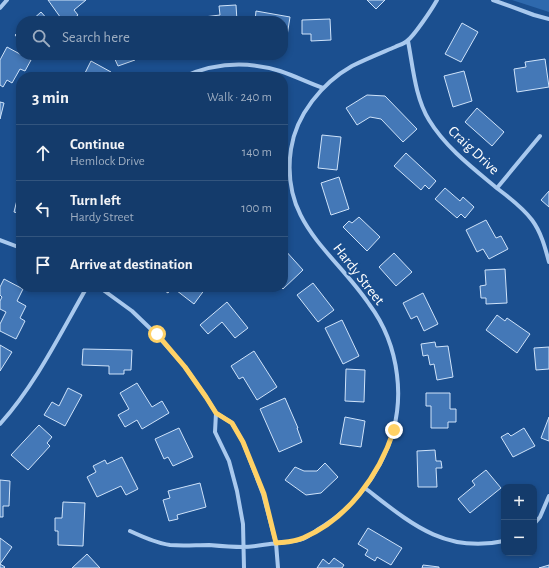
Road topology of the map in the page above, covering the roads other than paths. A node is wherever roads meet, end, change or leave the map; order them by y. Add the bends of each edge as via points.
1 (8, 0) edge
2 (437, 0) edge
3 (493, 0) edge
4 (0, 8) edge
5 (549, 19) edge
6 (408, 41) junction
7 (195, 72) edge
8 (283, 72) edge
9 (288, 74) edge
10 (323, 88) junction
11 (540, 136) dead end
12 (497, 188) junction
13 (0, 240) edge
14 (16, 246) edge
15 (549, 262) edge
16 (84, 292) edge
17 (106, 292) edge
18 (216, 413) junction
19 (0, 424) edge
20 (364, 488) junction
21 (549, 496) edge
22 (537, 520) edge
23 (130, 531) dead end
24 (501, 542) edge
25 (276, 543) junction
26 (244, 547) junction
27 (244, 568) edge
28 (278, 568) edge

1 - 4 street
2 - 6 street
3 - 5 street
6 - 10 street, Hardy Street via 353,66 333,78
6 - 12 street, Craig Drive via 416,86 428,119 441,138
7 - 8 street via 215,66 240,64
9 - 10 street
10 - 20 street, Hardy Street via 304,112 295,132 290,164 292,195 307,228 373,310 393,355 397,376 398,402 394,430 377,470
11 - 12 street
12 - 15 street, Craig Drive via 531,219 544,244
13 - 14 street
16 - 19 street via 35,378
17 - 18 street via 157,334 185,367
18 - 25 street via 232,423 243,442 264,494
18 - 26 street via 215,432 230,461 238,491
20 - 24 street via 431,534 450,541 472,544
20 - 25 street, Hardy Street via 345,511 326,525 303,539
21 - 22 street
23 - 26 street, Hardy Street via 170,545
25 - 26 street, Hardy Street
25 - 28 street
26 - 27 street

